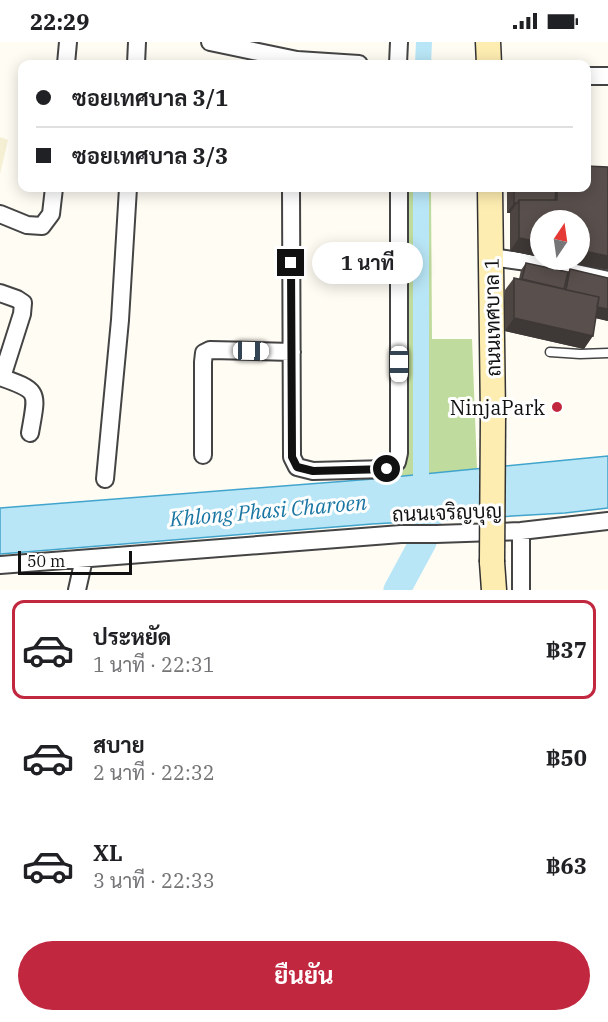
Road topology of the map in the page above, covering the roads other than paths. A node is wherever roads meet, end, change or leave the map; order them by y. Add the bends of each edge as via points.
1 (68, 42) edge
2 (137, 42) edge
3 (210, 42) edge
4 (399, 42) edge
5 (488, 42) edge
6 (66, 60) edge
7 (136, 60) edge
8 (288, 60) edge
9 (398, 60) edge
10 (489, 60) edge
11 (591, 76) edge
12 (608, 76) edge
13 (54, 192) edge
14 (128, 192) edge
15 (291, 192) edge
16 (399, 192) edge
17 (490, 192) edge
18 (0, 214) edge
19 (491, 257) junction
20 (608, 280) edge
21 (0, 292) edge
22 (292, 352) junction
23 (550, 352) dead end
24 (608, 354) edge
25 (1, 377) edge
26 (30, 433) dead end
27 (204, 455) dead end
28 (105, 479) dead end
29 (608, 521) edge
30 (521, 531) junction
31 (84, 559) junction
32 (0, 565) edge
33 (77, 590) edge
34 (494, 590) edge
35 (520, 590) edge

1 - 6 street
2 - 7 street
3 - 8 street
4 - 9 street
5 - 10 street
11 - 12 street
13 - 18 street via 51,214 42,226 27,225
14 - 28 street
15 - 22 street
16 - 22 street via 397,462 387,469 313,471 297,467 292,457
17 - 19 street, ถนนเทศบาล 1
19 - 20 street
19 - 34 street, ถนนเทศบาล 1, bridge
21 - 25 street via 23,303
22 - 27 street via 204,352
23 - 24 lane
25 - 26 street via 32,391 35,403
29 - 30 street, ถนนเจริญบุญ
30 - 31 street, ถนนเจริญบุญ via 414,534
30 - 35 street
31 - 32 street, ถนนเจริญบุญ
31 - 33 street

